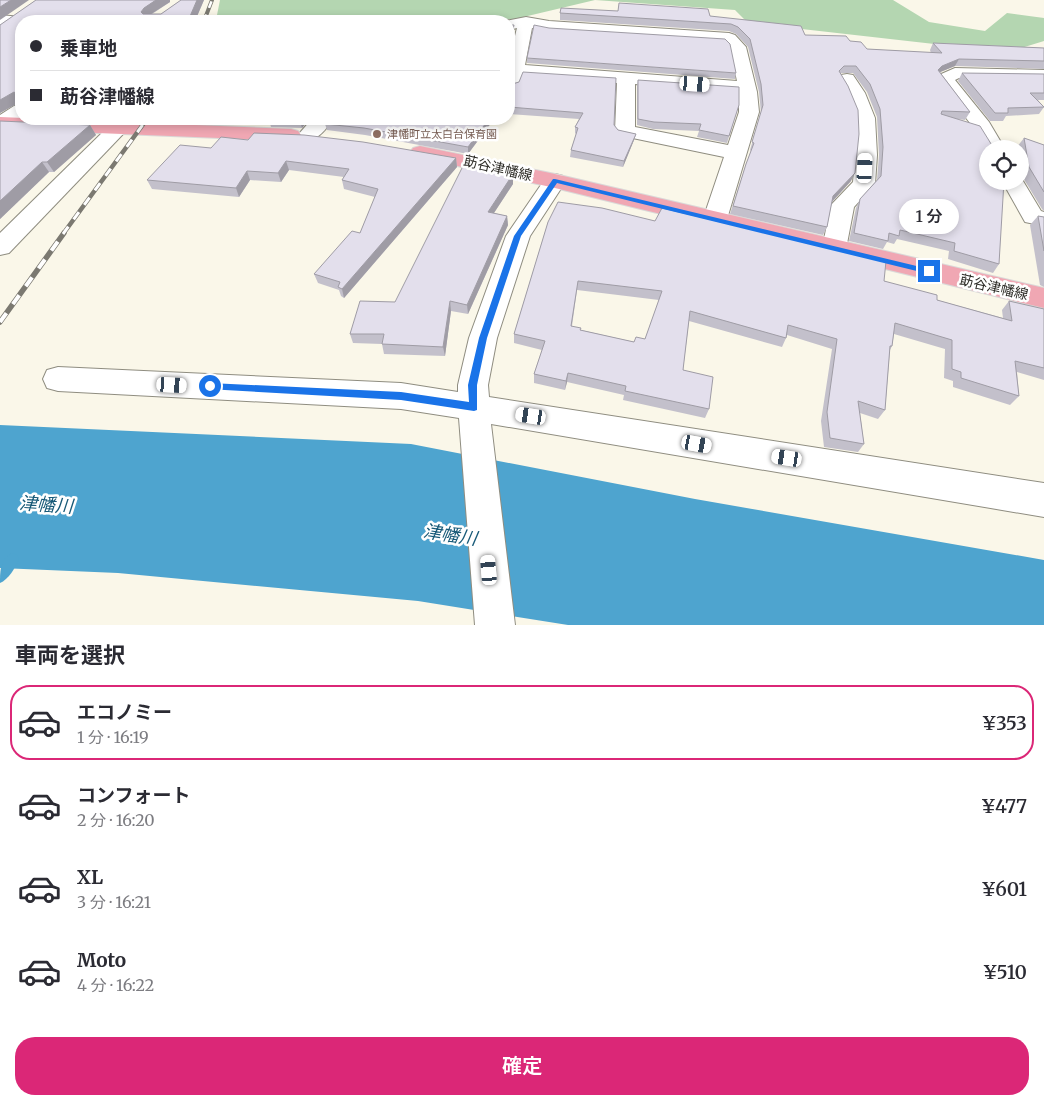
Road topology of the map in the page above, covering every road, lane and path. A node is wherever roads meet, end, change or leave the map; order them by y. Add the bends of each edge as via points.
1 (518, 24) edge
2 (515, 51) edge
3 (1044, 75) edge
4 (515, 78) edge
5 (626, 78) junction
6 (847, 79) edge
7 (747, 87) junction
8 (15, 114) edge
9 (1, 123) edge
10 (15, 124) edge
11 (48, 125) edge
12 (317, 125) edge
13 (118, 128) junction
14 (307, 136) junction
15 (336, 139) edge
16 (990, 140) edge
17 (402, 149) edge
18 (735, 153) junction
19 (555, 181) junction
20 (1018, 190) edge
21 (715, 219) junction
22 (1044, 219) edge
23 (0, 247) edge
24 (834, 249) junction
25 (1044, 298) edge
26 (58, 379) dead end
27 (474, 415) junction
28 (1044, 500) edge
29 (494, 625) edge

1 - 2 street
1 - 7 street via 729,38 738,48
3 - 16 street via 955,73 945,79
4 - 5 street
5 - 7 street
5 - 18 street via 625,131
6 - 24 street via 860,96 867,121 864,184 843,205
7 - 18 street via 749,112
8 - 9 street
9 - 10 main road
11 - 13 main road
12 - 14 street
13 - 14 main road
13 - 23 street
14 - 15 main road
17 - 19 main road, 莇谷津幡線
18 - 21 street
19 - 21 main road, 莇谷津幡線
19 - 27 street via 518,236 483,338 473,385
20 - 22 street via 1033,217
21 - 24 main road, 莇谷津幡線
24 - 25 main road, 莇谷津幡線
26 - 27 street via 401,396
27 - 28 street
27 - 29 street

